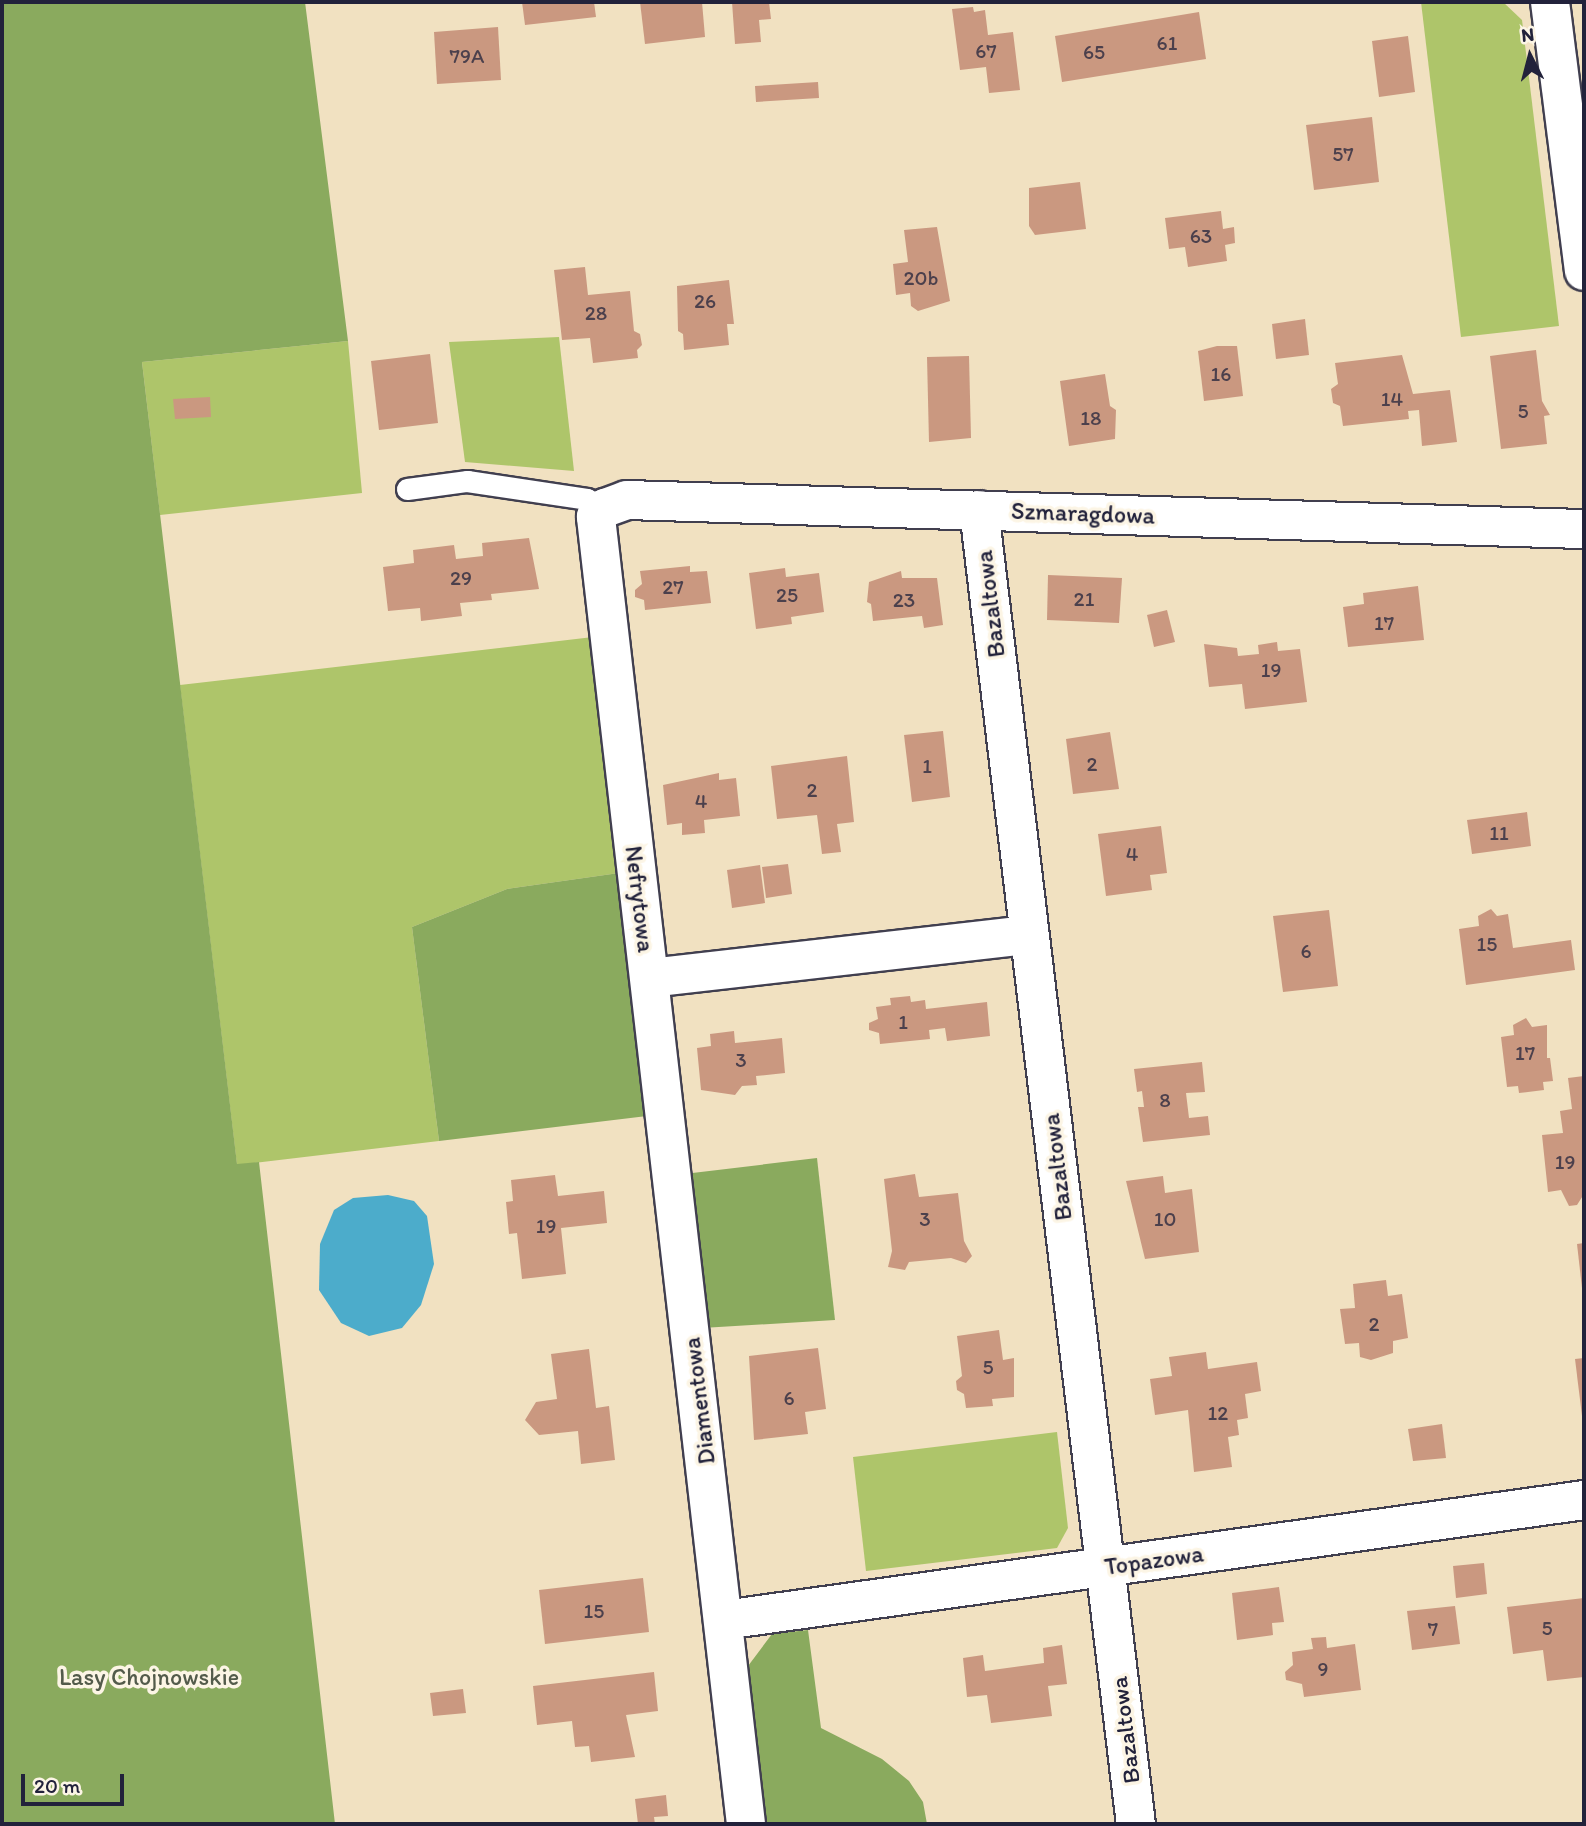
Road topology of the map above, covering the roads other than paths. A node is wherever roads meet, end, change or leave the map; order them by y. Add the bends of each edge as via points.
1 (1550, 2) edge
2 (1584, 271) edge
3 (407, 489) dead end
4 (979, 510) junction
5 (599, 516) junction
6 (1584, 529) edge
7 (1029, 935) junction
8 (650, 978) junction
9 (1584, 1500) edge
10 (1106, 1567) junction
11 (724, 1620) junction
12 (746, 1824) edge
13 (1136, 1824) edge

1 - 2 street
3 - 5 lane via 467,481 587,499
4 - 5 street, Szmaragdowa via 627,500
4 - 6 street, Szmaragdowa
4 - 7 street, Bazaltowa
5 - 8 street, Nefrytowa
7 - 8 street, Nefrytowa
7 - 10 street, Bazaltowa
8 - 11 street, Diamentowa
9 - 10 street, Topazowa
10 - 11 street, Topazowa
10 - 13 street, Bazaltowa
11 - 12 street, Diamentowa

